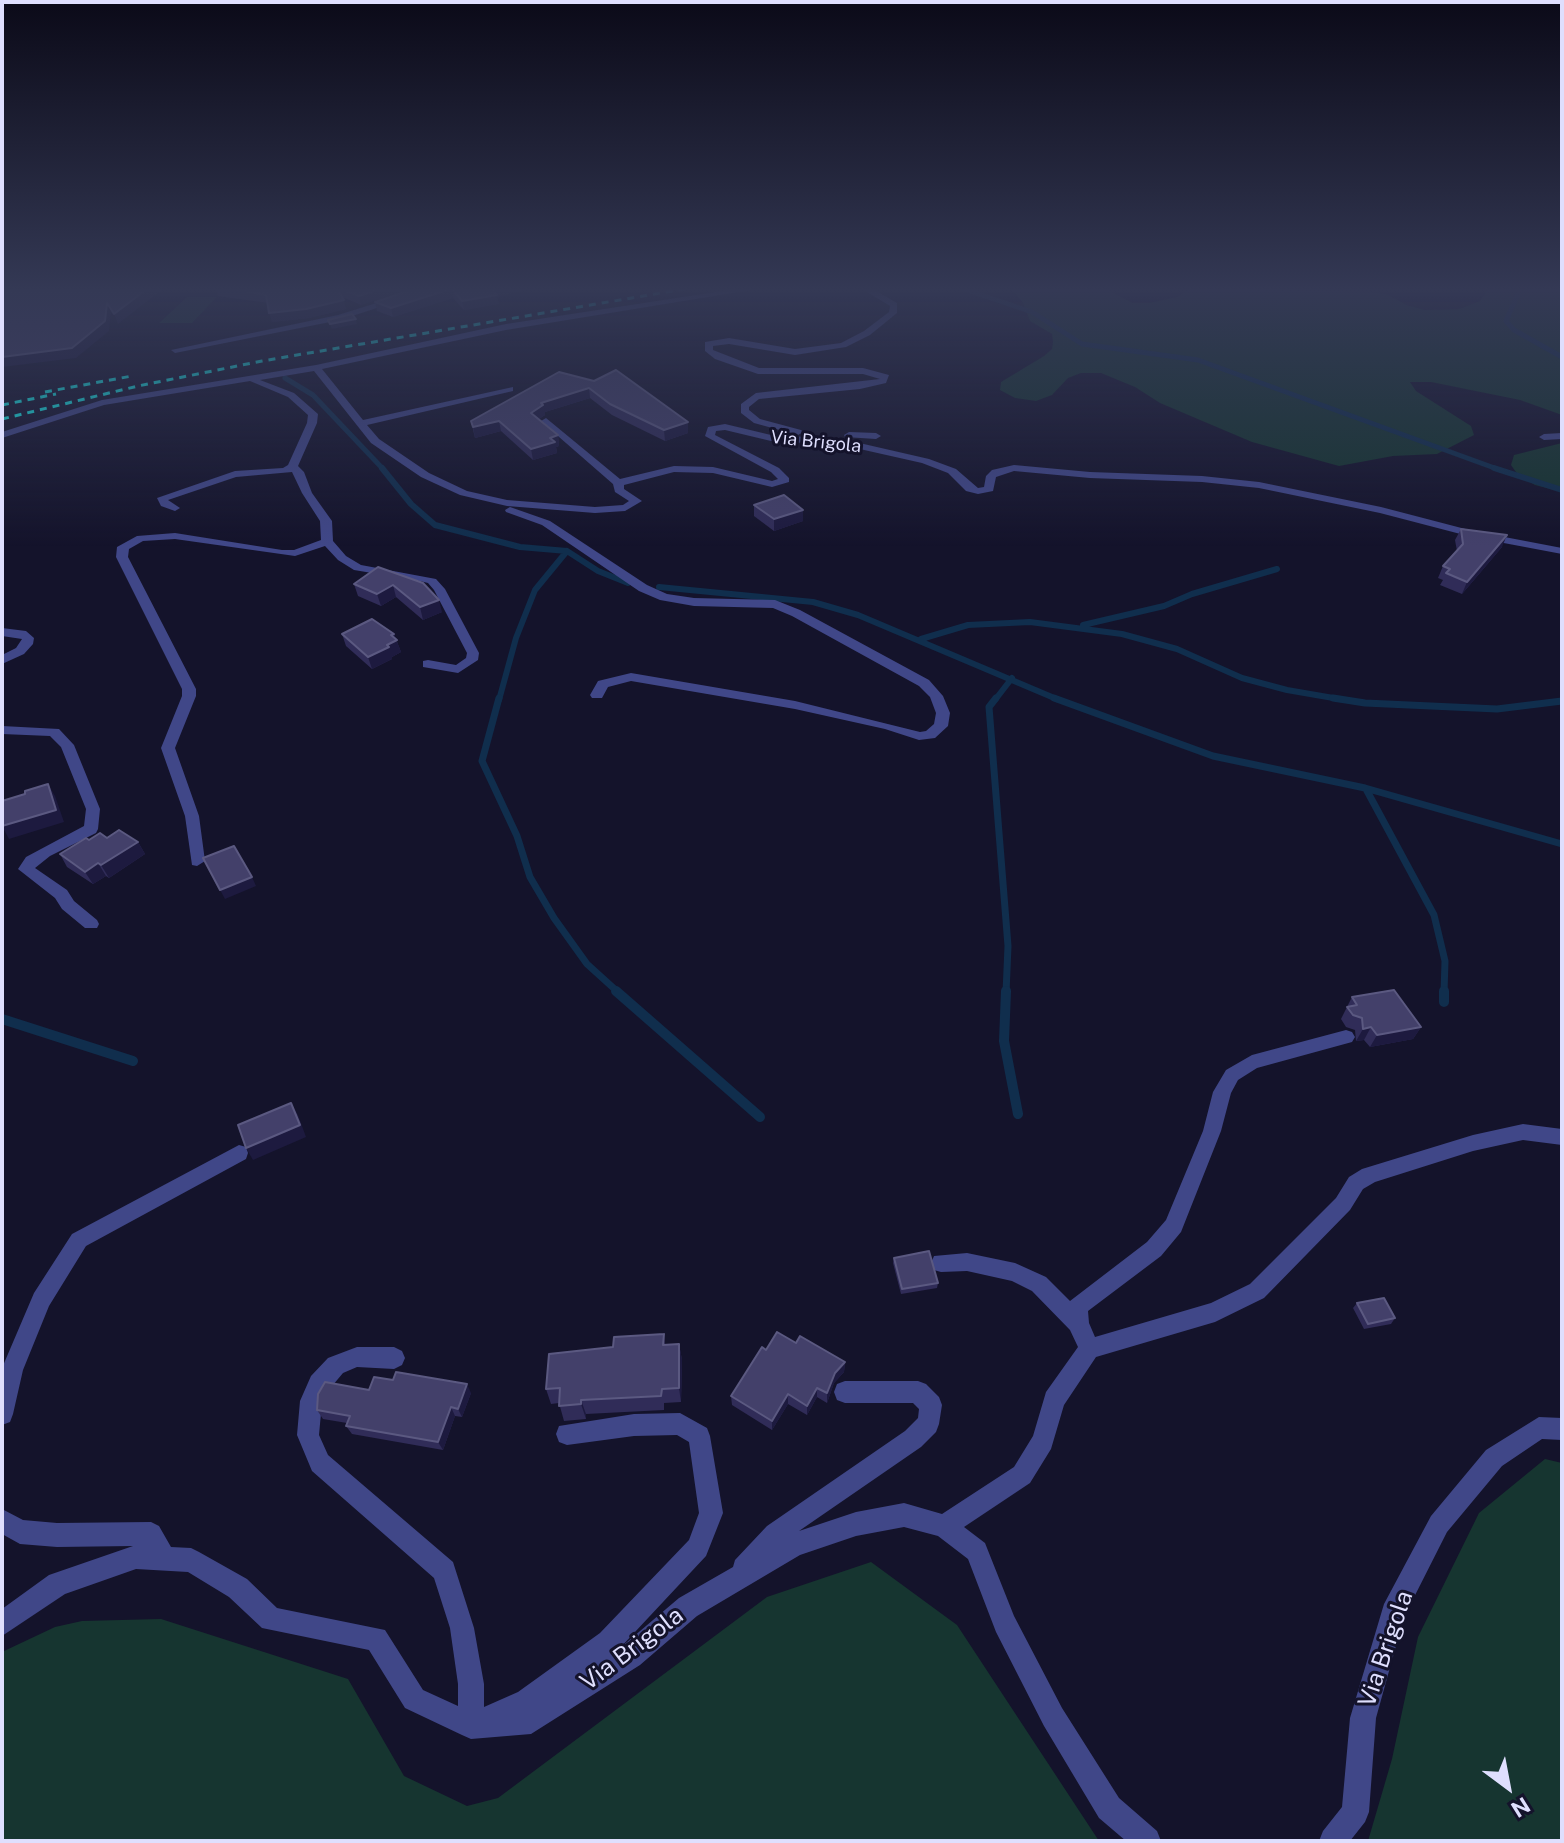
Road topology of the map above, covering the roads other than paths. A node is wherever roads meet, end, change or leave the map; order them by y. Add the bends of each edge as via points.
1 (272, 375) edge
2 (322, 375) edge
3 (883, 375) edge
4 (247, 379) junction
5 (510, 389) dead end
6 (546, 421) edge
7 (360, 424) junction
8 (2, 435) edge
9 (876, 436) dead end
10 (1562, 436) edge
11 (1544, 437) dead end
12 (292, 467) junction
13 (618, 483) junction
14 (483, 499) junction
15 (175, 508) dead end
16 (327, 542) junction
17 (1562, 551) edge
18 (2, 632) edge
19 (2, 660) edge
20 (428, 664) dead end
21 (597, 695) dead end
22 (2, 730) edge
23 (197, 861) dead end
24 (91, 924) dead end
25 (1346, 1037) dead end
26 (1562, 1137) edge
27 (239, 1153) dead end
28 (941, 1263) dead end
29 (1078, 1323) junction
30 (1089, 1349) junction
31 (394, 1358) dead end
32 (845, 1392) dead end
33 (2, 1414) edge
34 (1562, 1429) edge
35 (567, 1434) dead end
36 (2, 1521) edge
37 (944, 1526) junction
38 (164, 1559) junction
39 (735, 1580) junction
40 (2, 1624) edge
41 (471, 1726) junction
42 (1147, 1841) edge
43 (1333, 1841) edge

1 - 4 street
2 - 7 street
3 - 9 street via 886,379 874,384 767,394 744,406 757,421 794,432
4 - 8 street via 102,403
4 - 12 street via 285,391 313,414
5 - 7 street
6 - 13 street
7 - 14 street via 375,441 425,475
10 - 11 street
12 - 15 street via 235,474 162,498
12 - 16 street via 326,521
13 - 14 street via 636,503 595,510
13 - 17 street, Via Brigola via 694,468 772,484 785,480 710,436 711,429 725,427 771,438 842,442 925,461 952,471 978,491 989,489 996,472 1014,468 1202,479 1259,485
14 - 21 street via 546,523 664,597 775,604 796,613 924,683 943,713 941,726 919,736 795,705 641,678 615,679 603,684
16 - 20 street via 358,568 421,578 439,589 472,660 458,669
16 - 23 street via 295,553 175,536 141,538 123,547 122,557 189,689 168,748 192,816
18 - 19 street via 28,638 20,651
22 - 24 street via 54,732 67,745 94,819 91,829 45,852 26,869
25 - 29 street via 1252,1062 1232,1075 1174,1226 1154,1249 1078,1306
26 - 30 street via 1523,1132 1369,1175 1257,1291 1215,1312
27 - 33 street via 79,1240 41,1300 12,1370
28 - 29 street via 967,1262 1015,1272 1039,1284
29 - 30 street
30 - 37 street via 1054,1400 1043,1441 1022,1475
31 - 41 street via 357,1357 336,1365 311,1401 308,1435 320,1463 444,1571 464,1642
32 - 39 street via 918,1392 931,1405 928,1424 775,1534
34 - 43 street, Via Brigola via 1539,1428 1494,1458 1439,1524 1393,1613 1363,1718 1355,1812
35 - 41 street via 680,1424 699,1436 711,1513 698,1548 609,1642 527,1701
36 - 38 street via 20,1532 151,1534
37 - 39 street, Via Brigola via 904,1515 856,1524 794,1545
37 - 42 street, Via Brigola via 977,1551 1005,1623 1053,1717 1109,1808
38 - 40 street via 136,1557 58,1584
38 - 41 street via 191,1560 238,1588 271,1619 376,1639 414,1699
39 - 41 street, Via Brigola via 688,1607 631,1656 531,1721

